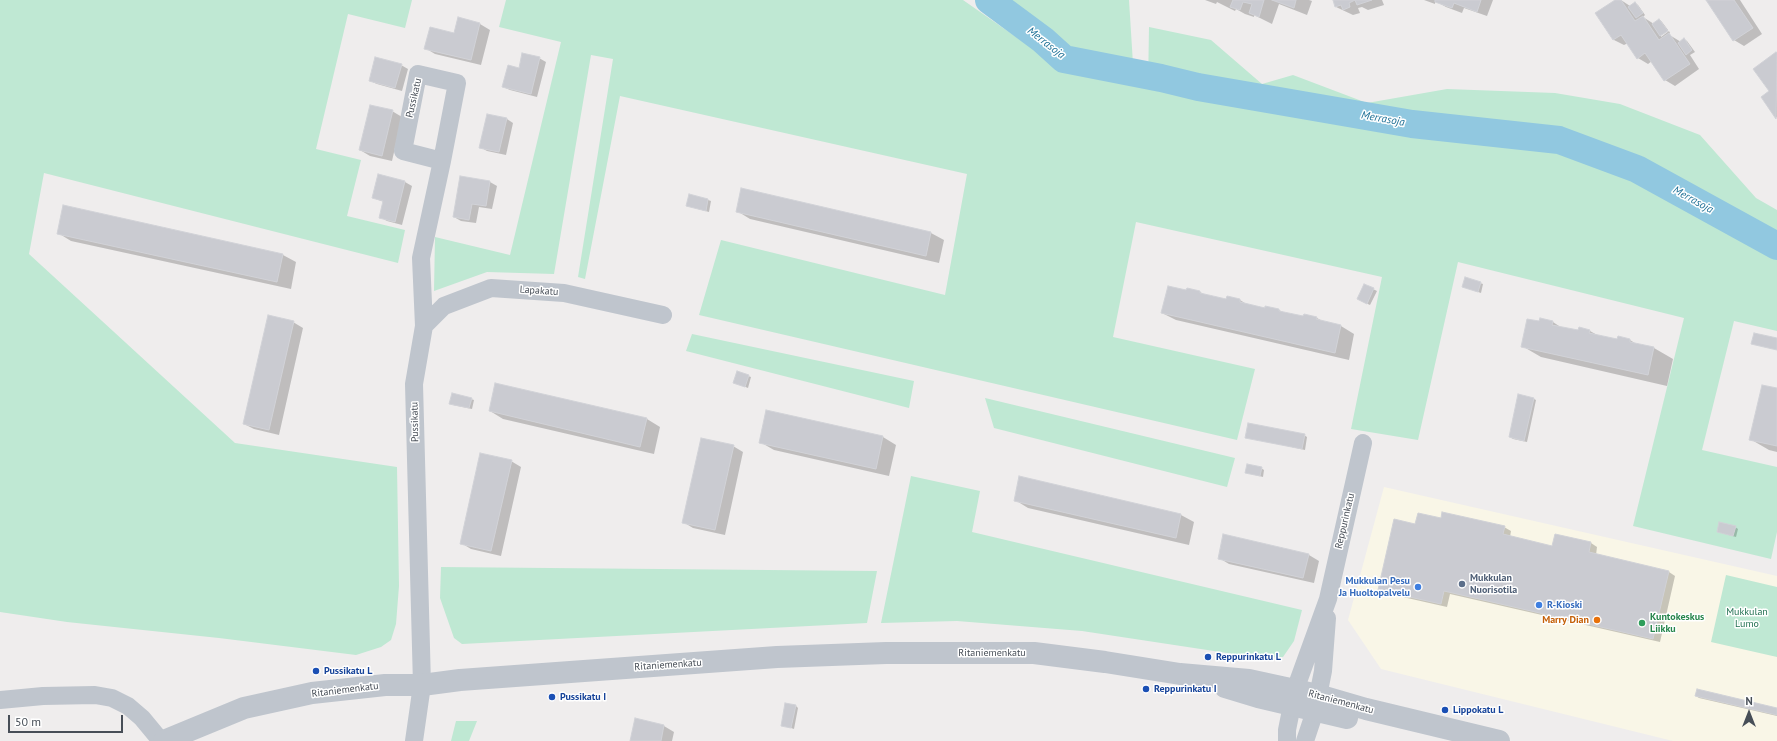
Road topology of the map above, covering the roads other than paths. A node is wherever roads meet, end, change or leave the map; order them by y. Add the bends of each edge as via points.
1 (442, 161) junction
2 (663, 315) dead end
3 (424, 326) junction
4 (1363, 443) dead end
5 (1328, 599) junction
6 (422, 685) junction
7 (1293, 698) junction
8 (0, 700) edge
9 (1317, 703) junction
10 (161, 741) edge
11 (164, 741) edge
12 (414, 741) edge
13 (1287, 741) edge
14 (1305, 741) edge
15 (1448, 741) edge
16 (1499, 741) edge

1 - 1 street, Pussikatu via 457,82 418,74 403,152
1 - 3 street, Pussikatu via 421,258
2 - 3 street, Lapakatu via 564,293 491,288 444,306
3 - 6 street, Pussikatu via 414,384
4 - 5 street, Reppurinkatu
5 - 7 street, Reppurinkatu
5 - 9 street, Reppurinkatu via 1326,642
6 - 7 street, Ritaniemenkatu via 777,657 886,653 1034,654 1180,674 1258,698
6 - 11 street, Ritaniemenkatu via 385,685 312,693 244,708
6 - 12 street, Pussikatu
7 - 9 street, Ritaniemenkatu
7 - 13 street, Reppurinkatu
8 - 10 street via 95,695 112,698 128,706 142,718
9 - 14 street, Reppurinkatu
9 - 15 street, Ritaniemenkatu
9 - 16 street, Ritaniemenkatu via 1366,709

